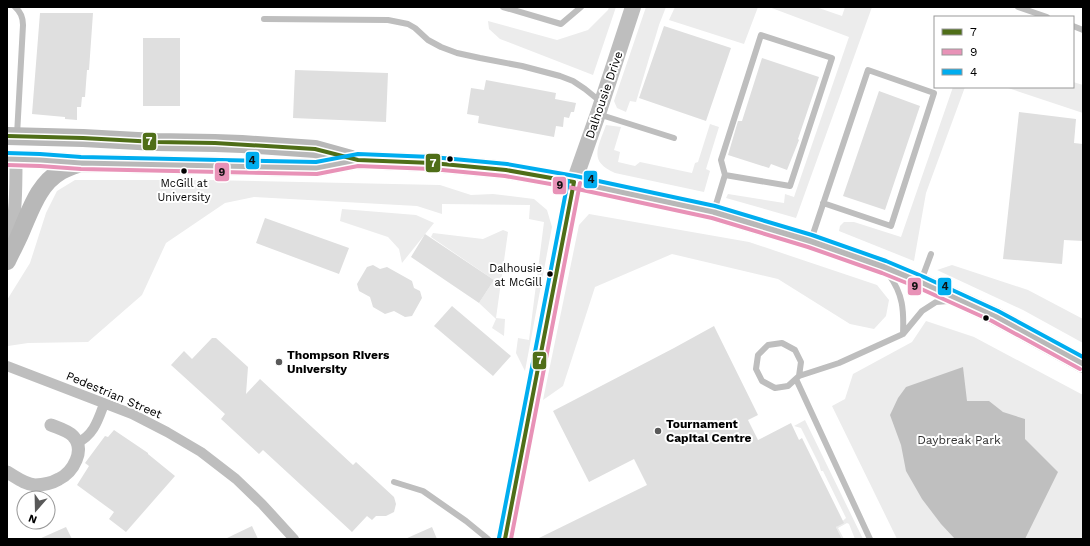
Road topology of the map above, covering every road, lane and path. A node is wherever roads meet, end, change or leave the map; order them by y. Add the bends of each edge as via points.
1 (16, 7) edge
2 (505, 7) edge
3 (581, 7) edge
4 (633, 7) edge
5 (1018, 7) edge
6 (1044, 16) edge
7 (264, 19) dead end
8 (600, 109) junction
9 (12, 136) edge
10 (674, 138) dead end
11 (12, 159) edge
12 (358, 160) junction
13 (81, 163) junction
14 (725, 176) junction
15 (574, 182) junction
16 (823, 203) junction
17 (713, 212) junction
18 (810, 241) junction
19 (7, 254) edge
20 (932, 254) dead end
21 (7, 261) edge
22 (884, 267) junction
23 (920, 282) junction
24 (962, 301) junction
25 (903, 334) junction
26 (1083, 364) edge
27 (7, 366) edge
28 (797, 377) junction
29 (104, 404) junction
30 (51, 425) dead end
31 (77, 443) junction
32 (7, 472) edge
33 (394, 482) dead end
34 (294, 539) edge
35 (488, 539) edge
36 (505, 539) edge
37 (870, 539) edge

1 - 9 lane via 23,18 23,25
2 - 3 lane via 561,24
4 - 8 street, Dalhousie Drive
5 - 6 lane
7 - 8 lane via 398,21 415,28 428,40 457,53 522,66 573,81 585,88
8 - 10 lane
8 - 15 street, Dalhousie Drive
9 - 11 main road
9 - 12 main road via 242,144 315,150
11 - 13 main road
11 - 19 street via 15,194 13,228
12 - 13 main road via 317,168
12 - 15 main road via 506,170
13 - 21 main road via 61,170 39,192
14 - 14 lane via 721,160 761,35 832,58 790,186
14 - 17 lane
15 - 17 main road
15 - 36 street
16 - 16 lane via 891,226 934,93 868,70
16 - 18 lane
17 - 18 main road
18 - 22 main road
20 - 23 lane
22 - 23 main road
22 - 25 lane via 901,297 904,313
23 - 24 main road
24 - 25 lane via 936,302 922,311
24 - 26 main road
25 - 28 lane via 839,363
27 - 29 street, Pedestrian Street
28 - 28 lane via 801,362 795,350 782,343 768,345 758,355 756,369 762,381 774,388 788,386
28 - 37 lane
29 - 31 street via 93,429 85,439
29 - 34 street, Pedestrian Street via 132,414 201,452 236,479
30 - 31 street via 70,433
31 - 32 street via 76,461 58,480 34,485
33 - 35 lane via 423,491

